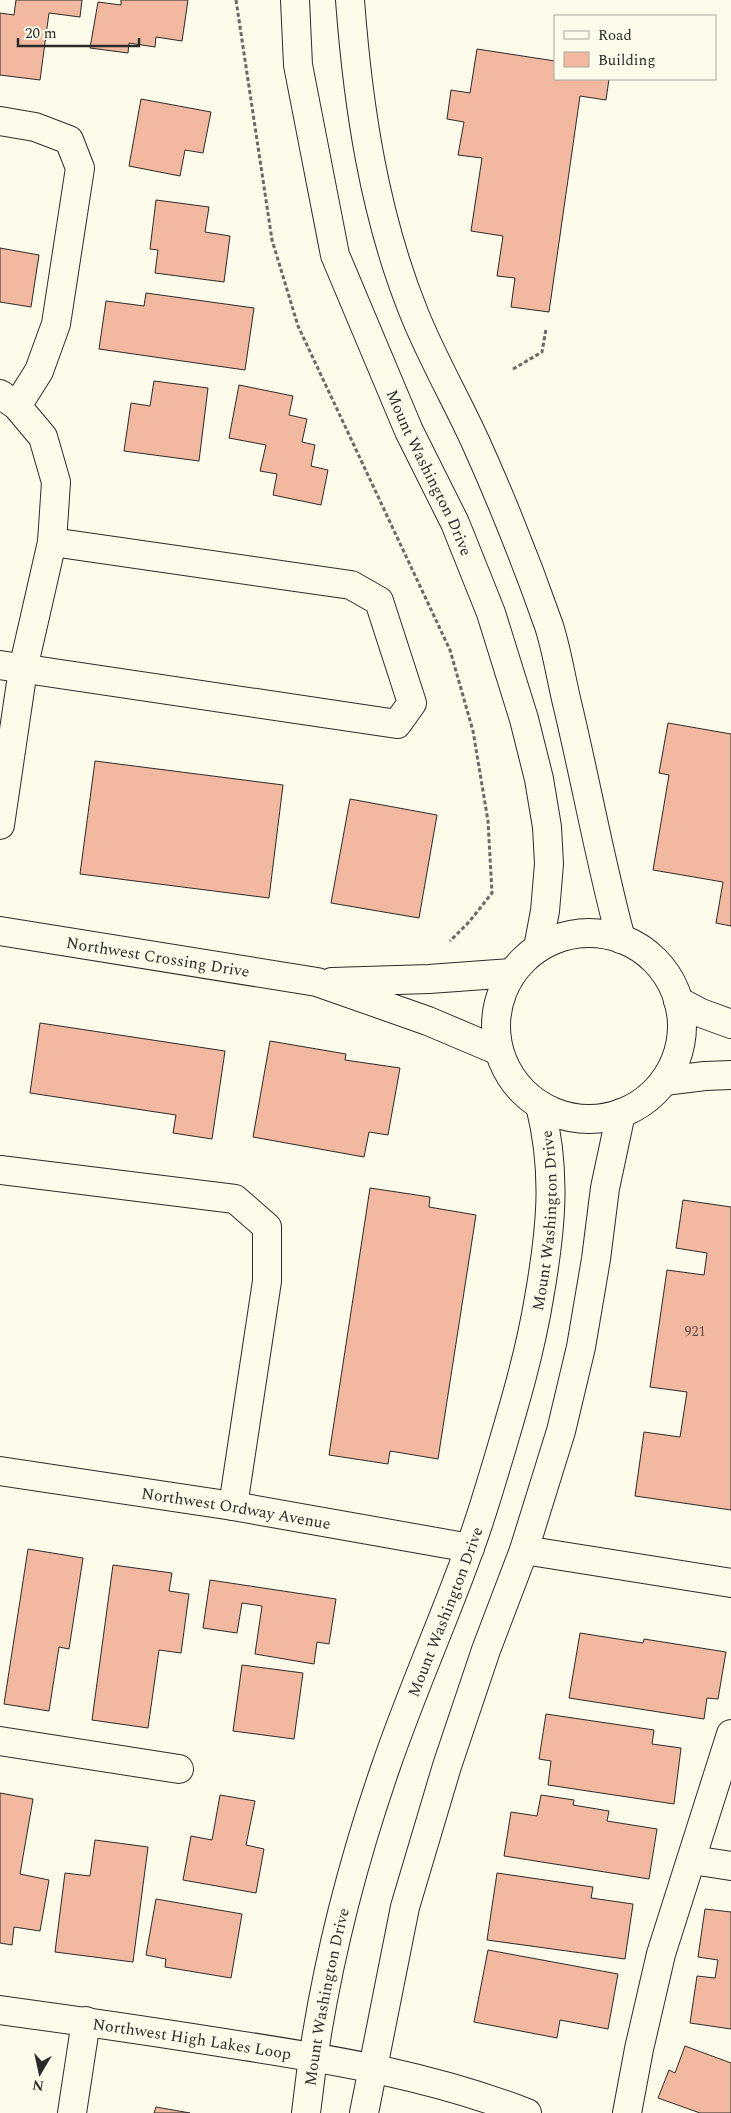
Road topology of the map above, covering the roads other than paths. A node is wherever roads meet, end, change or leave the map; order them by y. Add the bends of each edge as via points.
1 (295, 0) edge
2 (350, 0) edge
3 (0, 121) edge
4 (8, 400) edge
5 (52, 542) junction
6 (12, 667) edge
7 (0, 825) edge
8 (0, 931) edge
9 (620, 940) junction
10 (538, 948) junction
11 (512, 973) junction
12 (317, 982) junction
13 (678, 1001) junction
14 (731, 1024) edge
15 (499, 1051) junction
16 (731, 1075) edge
17 (664, 1081) junction
18 (540, 1105) junction
19 (621, 1113) junction
20 (0, 1170) edge
21 (0, 1472) edge
22 (233, 1506) junction
23 (470, 1548) junction
24 (524, 1550) junction
25 (731, 1583) edge
26 (731, 1734) edge
27 (0, 1741) edge
28 (179, 1769) dead end
29 (692, 1860) junction
30 (731, 1866) edge
31 (0, 2010) edge
32 (86, 2021) junction
33 (312, 2056) junction
34 (372, 2067) junction
35 (72, 2113) edge
36 (306, 2113) edge
37 (364, 2113) edge
38 (527, 2113) edge
39 (626, 2113) edge

1 - 10 main road, Mount Washington Drive via 298,65 334,255 491,613 524,719 547,827 549,864
2 - 9 main road via 356,70 380,206 414,312 442,377 476,442 549,628
3 - 4 main road via 35,127 69,140 80,168 56,324 39,371
4 - 5 main road via 43,437 56,482
5 - 6 main road
5 - 6 main road via 351,585 379,600 412,703 397,724
6 - 7 main road
8 - 12 main road, Northwest Crossing Drive
9 - 10 main road via 600,934 578,934
9 - 13 main road via 637,948 658,965 670,980
10 - 11 main road
11 - 12 main road, Northwest Crossing Drive
11 - 15 main road via 497,1011
12 - 15 main road, Northwest Crossing Drive via 428,1021
13 - 14 main road
13 - 17 main road via 680,1044
15 - 18 main road via 516,1084
16 - 17 main road
17 - 19 main road via 640,1104
18 - 19 main road via 581,1118
18 - 23 main road, Mount Washington Drive via 548,1134 552,1172 547,1250 524,1372
19 - 24 main road via 605,1188 581,1347 561,1432
20 - 22 main road via 235,1199 267,1228 267,1281
21 - 22 main road, Northwest Ordway Avenue
22 - 23 main road, Northwest Ordway Avenue
23 - 33 main road, Mount Washington Drive via 387,1764 357,1855 333,1950
24 - 25 main road
24 - 34 main road via 450,1757 405,1907
26 - 29 main road
27 - 28 main road
29 - 30 main road
29 - 39 main road via 660,1954
31 - 32 main road, Northwest High Lakes Loop
32 - 33 main road, Northwest High Lakes Loop
32 - 35 main road
33 - 34 main road, Northwest High Lakes Loop
33 - 36 main road, Mount Washington Drive
34 - 37 main road
34 - 38 main road, Northwest High Lakes Loop via 430,2080

